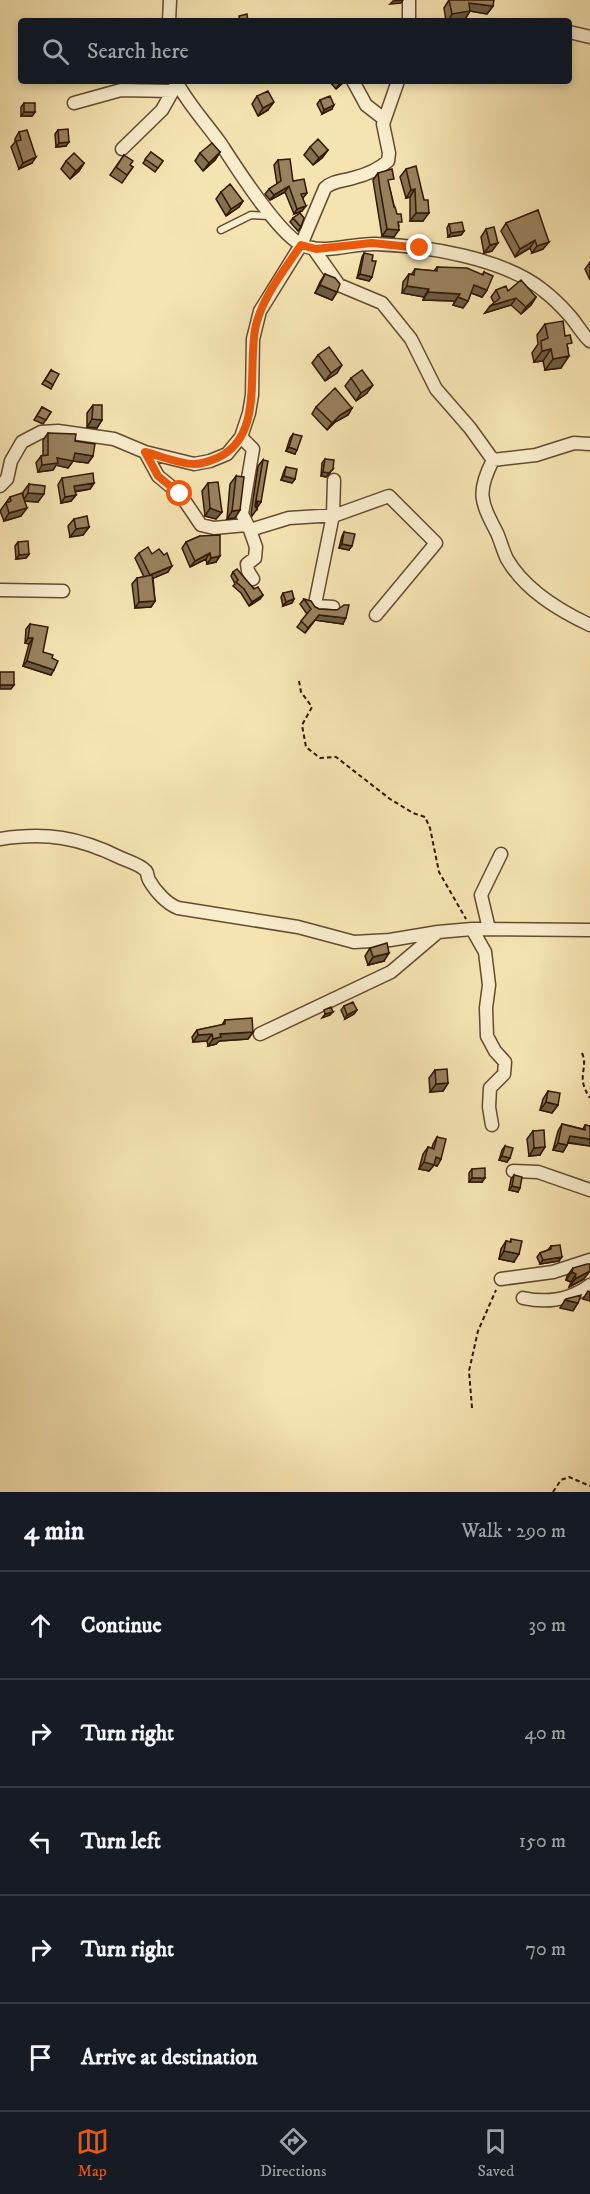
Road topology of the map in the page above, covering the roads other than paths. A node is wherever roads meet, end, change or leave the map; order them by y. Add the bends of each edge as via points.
1 (170, 0) edge
2 (409, 0) edge
3 (169, 18) edge
4 (409, 18) edge
5 (572, 33) edge
6 (590, 37) edge
7 (355, 84) edge
8 (397, 84) edge
9 (175, 85) edge
10 (74, 102) dead end
11 (384, 119) junction
12 (122, 149) dead end
13 (273, 216) junction
14 (221, 230) dead end
15 (307, 246) junction
16 (590, 341) edge
17 (241, 436) junction
18 (590, 444) edge
19 (145, 452) junction
20 (493, 460) junction
21 (334, 480) dead end
22 (0, 486) edge
23 (333, 515) junction
24 (248, 527) junction
25 (253, 579) dead end
26 (0, 590) edge
27 (63, 591) dead end
28 (333, 608) edge
29 (376, 615) dead end
30 (590, 625) edge
31 (0, 839) edge
32 (501, 854) dead end
33 (472, 929) junction
34 (489, 929) junction
35 (590, 930) edge
36 (438, 932) junction
37 (260, 1034) dead end
38 (492, 1125) dead end
39 (513, 1171) dead end
40 (590, 1190) edge
41 (590, 1260) edge
42 (501, 1280) road end
43 (590, 1285) edge
44 (523, 1298) dead end

1 - 3 street
2 - 4 street
5 - 6 street
7 - 11 street via 366,105
8 - 11 street
9 - 10 street via 122,90
9 - 12 street via 162,110
9 - 13 street
11 - 15 street via 388,161 359,176 328,185 320,197
13 - 14 lane via 251,216
13 - 15 street via 286,232
15 - 16 street via 397,245 494,263 535,284 558,303
15 - 17 street via 279,278 258,318 253,339 252,395
15 - 20 street via 339,285 382,303 411,339 436,389
17 - 19 street via 227,454 202,463
17 - 24 street via 252,449 242,514
18 - 20 street via 574,443 536,455
19 - 22 street via 114,439 58,430 41,432 22,442 11,461 7,479
19 - 24 street via 158,476 180,494 201,525
20 - 30 street via 484,476 481,496 507,559 527,585
21 - 23 street
23 - 24 street via 289,518
23 - 28 street via 315,604
23 - 29 street via 388,496 436,543
24 - 25 street via 256,548 255,558 247,564
26 - 27 street
31 - 36 street via 27,835 63,837 103,849 142,868 169,905 178,908 298,927 354,942
32 - 34 street via 482,895
33 - 34 street
33 - 36 street
33 - 38 street via 484,952 489,985 487,1036 505,1062 504,1074 490,1088
34 - 35 street
36 - 37 street via 391,972
39 - 40 street via 538,1172
41 - 42 street via 553,1272
43 - 44 street via 553,1301

